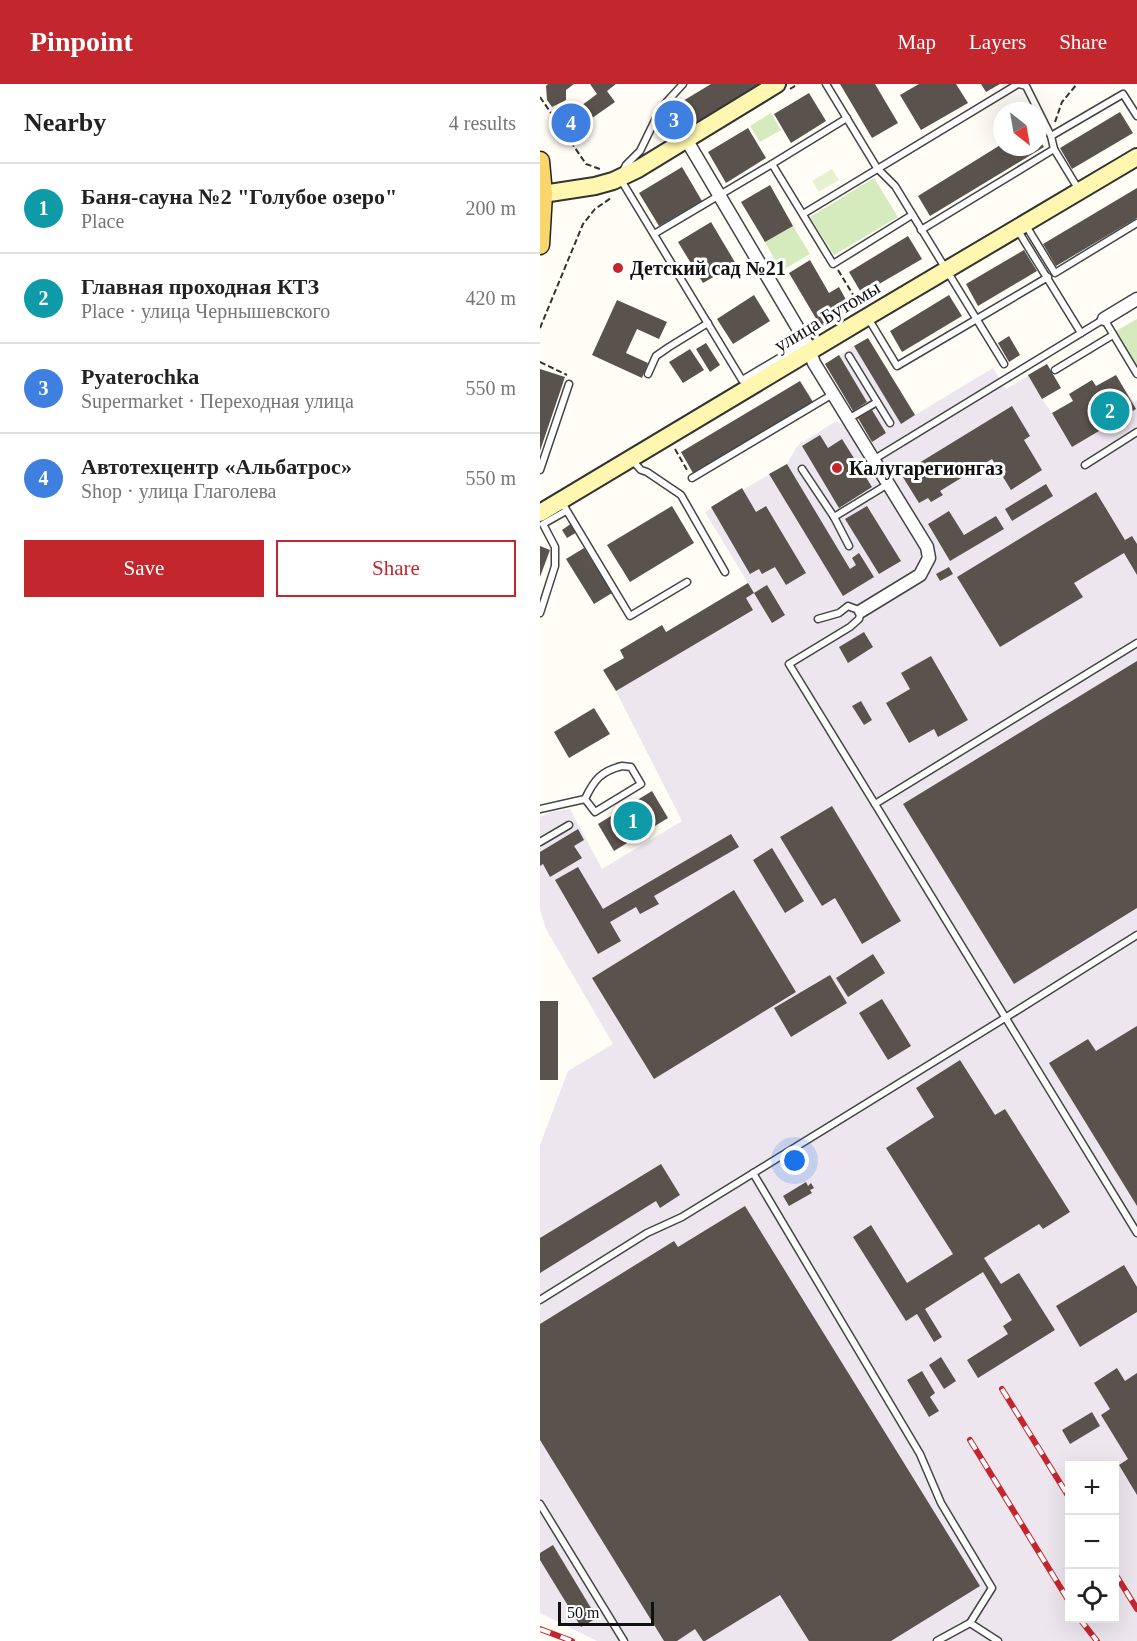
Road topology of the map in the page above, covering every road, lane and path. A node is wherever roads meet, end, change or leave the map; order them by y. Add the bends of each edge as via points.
1 (683, 84) edge
2 (798, 84) edge
3 (826, 84) edge
4 (1018, 84) edge
5 (1077, 84) edge
6 (783, 87) edge
7 (540, 97) edge
8 (1137, 116) edge
9 (847, 118) junction
10 (1051, 136) junction
11 (686, 139) junction
12 (1054, 149) junction
13 (1137, 157) edge
14 (540, 161) edge
15 (772, 164) junction
16 (878, 168) junction
17 (619, 183) junction
18 (1080, 191) junction
19 (543, 194) junction
20 (720, 194) junction
21 (541, 214) edge
22 (803, 214) junction
23 (912, 215) junction
24 (1137, 223) edge
25 (1021, 226) junction
26 (921, 230) junction
27 (654, 234) junction
28 (540, 245) edge
29 (833, 264) junction
30 (945, 271) junction
31 (1048, 278) junction
32 (1137, 299) edge
33 (864, 313) junction
34 (976, 319) junction
35 (1104, 319) junction
36 (708, 323) junction
37 (540, 328) edge
38 (1082, 333) junction
39 (1113, 335) junction
40 (808, 346) junction
41 (849, 356) dead end
42 (540, 362) edge
43 (1004, 364) dead end
44 (1055, 370) dead end
45 (648, 374) dead end
46 (1137, 374) edge
47 (569, 384) joint
48 (832, 394) junction
49 (877, 402) junction
50 (848, 419) junction
51 (890, 423) dead end
52 (1137, 432) edge
53 (673, 446) dead end
54 (631, 458) junction
55 (873, 460) junction
56 (1084, 465) dead end
57 (801, 469) dead end
58 (540, 470) edge
59 (692, 478) joint
60 (888, 484) junction
61 (564, 506) junction
62 (834, 517) junction
63 (541, 519) edge
64 (849, 546) dead end
65 (725, 572) dead end
66 (687, 582) dead end
67 (861, 611) junction
68 (540, 614) edge
69 (818, 620) dead end
70 (1137, 643) edge
71 (585, 799) junction
72 (875, 804) junction
73 (540, 809) edge
74 (569, 825) dead end
75 (540, 842) edge
76 (1137, 935) edge
77 (1005, 1018) junction
78 (753, 1173) junction
79 (1137, 1233) edge
80 (540, 1300) edge
81 (540, 1504) edge
82 (970, 1623) junction
83 (624, 1641) edge
84 (937, 1641) edge
85 (998, 1641) edge

1 - 17 lane via 661,108 640,152 626,165
2 - 6 path
3 - 9 lane
4 - 10 lane via 1026,86
4 - 16 lane
5 - 10 path via 1062,102
6 - 11 street
7 - 17 path via 586,164 606,171
8 - 10 lane via 1124,94
9 - 15 lane
9 - 16 lane
10 - 12 lane
11 - 17 street
11 - 20 street
12 - 18 lane
12 - 26 lane
13 - 18 street, улица Бутомы
14 - 19 main road
15 - 20 lane
15 - 22 lane
16 - 22 lane
16 - 23 lane via 895,186
17 - 19 street
17 - 27 lane
17 - 37 path via 583,224
18 - 25 street, улица Бутомы
19 - 21 main road
20 - 27 lane
20 - 40 street
21 - 28 main road
22 - 29 lane
23 - 26 lane
23 - 29 lane
24 - 25 lane via 1055,273
25 - 30 street, улица Бутомы
25 - 31 lane
26 - 30 lane
27 - 36 lane
29 - 33 path
30 - 33 street, улица Бутомы
30 - 34 lane
31 - 34 lane
31 - 38 lane
32 - 35 street
33 - 34 lane via 897,366
33 - 40 street, улица Бутомы
34 - 43 lane
35 - 38 lane
35 - 39 lane
36 - 40 lane via 742,380
36 - 45 lane via 656,356
38 - 55 lane
39 - 44 lane
39 - 46 lane
40 - 48 street
40 - 54 street, улица Бутомы
41 - 49 lane
42 - 47 path via 567,374
47 - 58 lane
48 - 50 street
48 - 59 lane
49 - 50 lane
49 - 51 lane
50 - 55 street
52 - 56 lane
53 - 59 path
54 - 61 street, улица Бутомы
54 - 65 lane via 641,470 681,495
55 - 60 street
57 - 62 lane
60 - 62 lane
60 - 67 street via 927,547 929,558 920,575
61 - 63 street, улица Бутомы
61 - 66 lane via 630,615
62 - 64 lane
63 - 68 lane via 555,547 555,566
67 - 69 lane via 848,606
67 - 72 lane via 850,627 789,664
70 - 72 lane
71 - 71 lane via 595,812 641,784 631,767 610,769 594,782
71 - 73 lane
72 - 77 lane
74 - 75 lane
76 - 77 lane
77 - 78 lane
77 - 79 lane
78 - 80 lane
78 - 82 lane via 920,1454 941,1503 992,1588
81 - 83 lane
82 - 84 lane
82 - 85 lane

